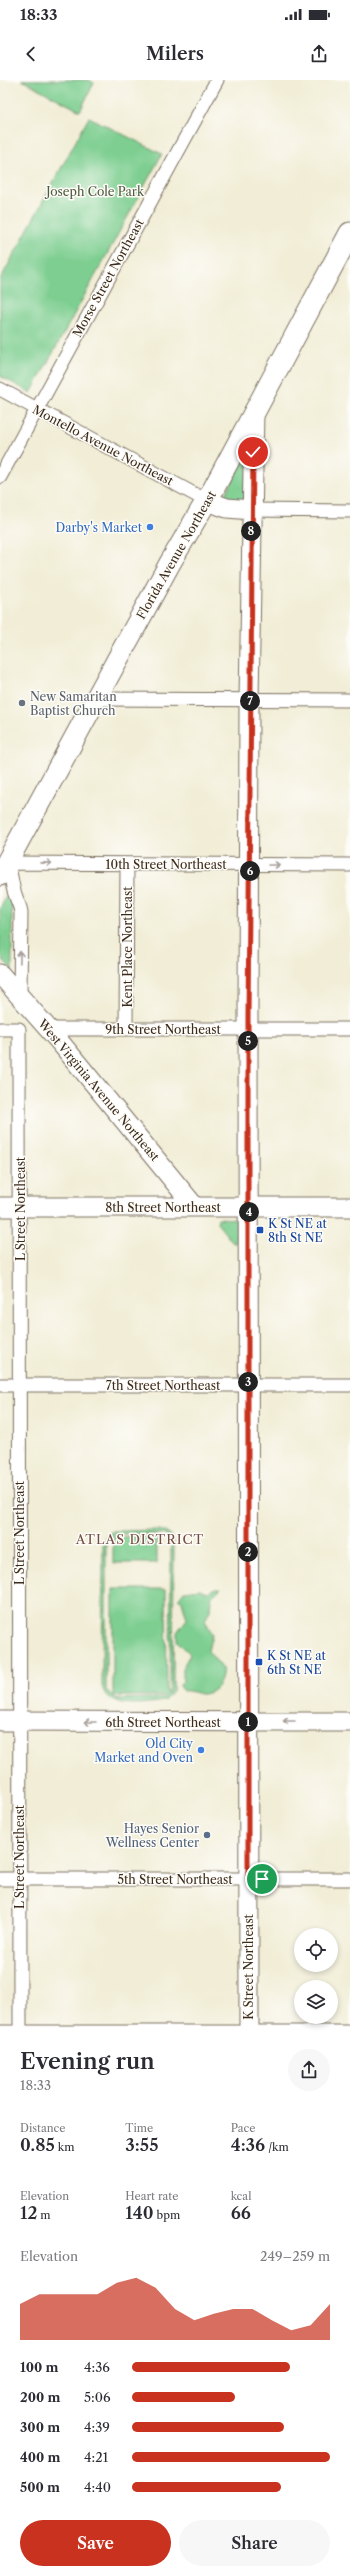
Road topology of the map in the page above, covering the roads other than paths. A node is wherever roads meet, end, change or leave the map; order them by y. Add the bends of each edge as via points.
1 (217, 80) edge
2 (350, 233) edge
3 (0, 389) edge
4 (37, 409) junction
5 (254, 410) junction
6 (0, 477) edge
7 (207, 501) junction
8 (252, 510) junction
9 (350, 511) edge
10 (96, 699) junction
11 (250, 700) junction
12 (350, 700) edge
13 (127, 864) junction
14 (250, 865) junction
15 (350, 865) edge
16 (3, 869) edge
17 (0, 974) edge
18 (20, 996) junction
19 (0, 1029) edge
20 (49, 1029) junction
21 (126, 1029) junction
22 (248, 1029) junction
23 (350, 1029) edge
24 (0, 1207) edge
25 (20, 1207) junction
26 (195, 1207) junction
27 (250, 1207) junction
28 (350, 1207) edge
29 (0, 1385) edge
30 (19, 1385) junction
31 (248, 1385) junction
32 (350, 1385) edge
33 (0, 1722) edge
34 (19, 1722) junction
35 (248, 1722) junction
36 (350, 1722) edge
37 (0, 1879) edge
38 (19, 1879) junction
39 (248, 1879) junction
40 (350, 1879) edge
41 (0, 2035) edge
42 (350, 2035) edge
43 (20, 2036) edge
44 (249, 2036) edge

1 - 4 street, Morse Street Northeast
2 - 5 main road, Florida Avenue Northeast
3 - 4 street, Montello Avenue Northeast
4 - 6 street, Morse Street Northeast
4 - 7 street, Montello Avenue Northeast
5 - 7 main road, Florida Avenue Northeast
5 - 8 main road, K Street Northeast
7 - 8 main road via 227,508
7 - 10 main road, Florida Avenue Northeast
8 - 9 street
8 - 11 main road, K Street Northeast
10 - 11 street
10 - 16 main road, Florida Avenue Northeast
11 - 12 street
11 - 14 main road, K Street Northeast
13 - 14 street, 10th Street Northeast
16 -> 13 street, 10th Street Northeast
13 - 21 street, Kent Place Northeast
14 -> 15 street, 10th Street Northeast
14 - 22 main road, K Street Northeast
18 -> 16 street via 20,903 14,894 12,874
17 - 18 main road, West Virginia Avenue Northeast
18 - 20 main road, West Virginia Avenue Northeast
19 - 25 street, L Street Northeast via 19,1029
20 - 21 street, 9th Street Northeast
20 - 26 main road, West Virginia Avenue Northeast
21 - 22 street, 9th Street Northeast
22 - 23 street, 9th Street Northeast
22 - 27 main road, K Street Northeast
24 - 25 main road, 8th Street Northeast
25 - 26 main road, 8th Street Northeast
25 - 30 street, L Street Northeast
26 - 27 main road, 8th Street Northeast
27 - 28 main road, 8th Street Northeast
27 - 31 main road, K Street Northeast
29 - 30 street, 7th Street Northeast
30 - 31 street, 7th Street Northeast
30 - 34 street, L Street Northeast
31 - 32 street, 7th Street Northeast
31 - 35 main road, K Street Northeast
33 - 34 main road, 6th Street Northeast
35 -> 34 main road, 6th Street Northeast
34 - 38 street, L Street Northeast
36 -> 35 main road, 6th Street Northeast
35 - 39 main road, K Street Northeast
37 - 38 street, 5th Street Northeast
38 - 39 street, 5th Street Northeast
38 - 43 street, L Street Northeast
39 - 40 street, 5th Street Northeast
39 - 44 main road, K Street Northeast
41 - 43 main road
42 - 44 main road
43 - 44 main road

